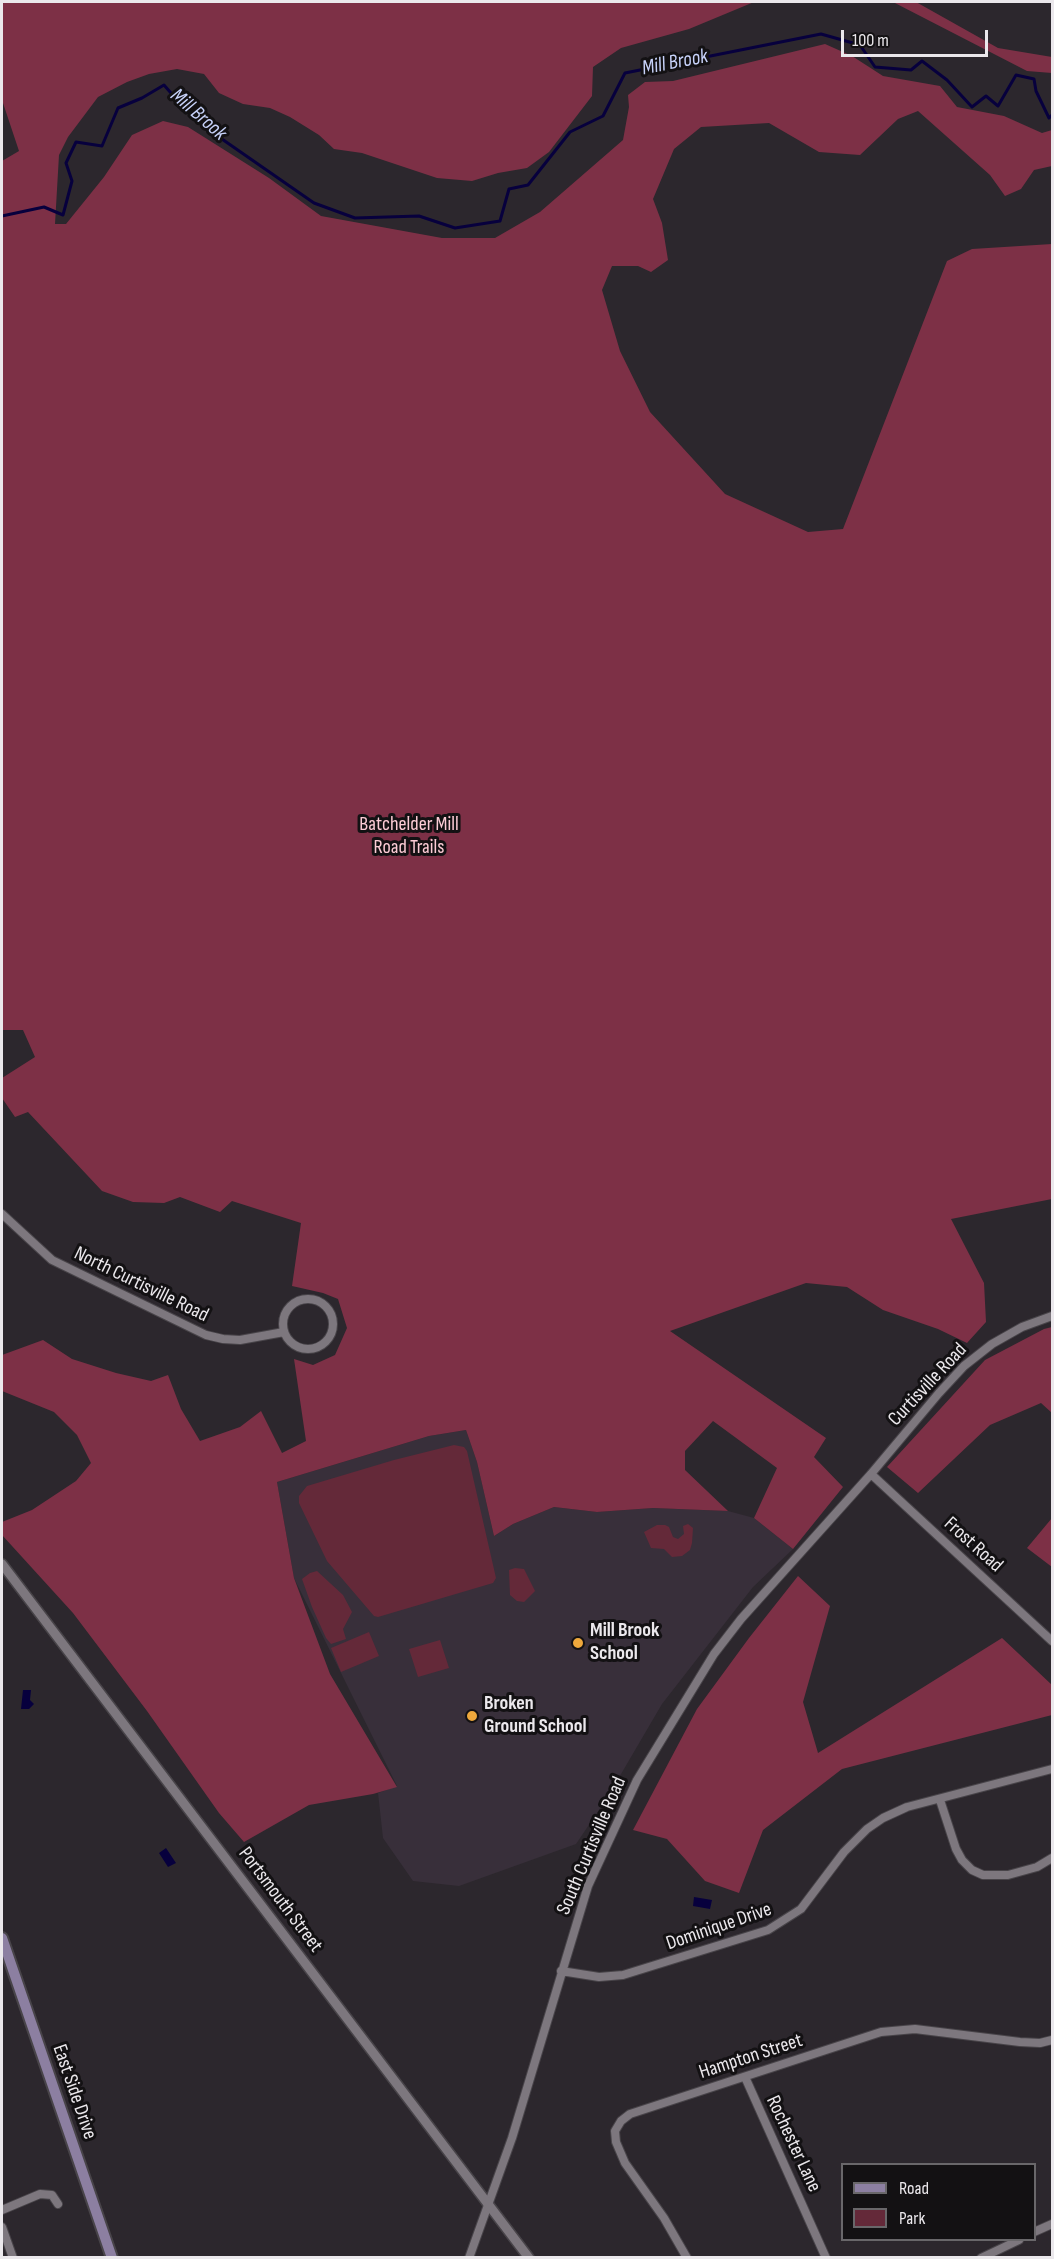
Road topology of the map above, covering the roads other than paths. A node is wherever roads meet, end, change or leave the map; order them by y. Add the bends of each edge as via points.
1 (2, 1214) edge
2 (1053, 1316) edge
3 (285, 1332) junction
4 (871, 1474) junction
5 (2, 1564) edge
6 (1053, 1641) edge
7 (1053, 1769) edge
8 (940, 1800) junction
9 (1053, 1858) edge
10 (2, 1938) edge
11 (561, 1971) junction
12 (1053, 2040) edge
13 (745, 2077) junction
14 (58, 2204) dead end
15 (489, 2206) junction
16 (2, 2210) edge
17 (1053, 2224) edge
18 (2, 2227) edge
19 (1036, 2232) edge
20 (1017, 2241) edge
21 (13, 2258) edge
22 (112, 2258) edge
23 (469, 2258) edge
24 (529, 2258) edge
25 (687, 2258) edge
26 (826, 2258) edge
27 (981, 2258) edge

1 - 3 street, North Curtisville Road via 52,1260 206,1335 240,1340
2 - 4 street, Curtisville Road via 1022,1327 964,1366
3 - 3 street via 298,1347 312,1348 329,1337 332,1317 318,1301 304,1299 286,1311
4 - 6 street, Frost Road
4 - 11 street, South Curtisville Road via 785,1567 714,1654 626,1799 588,1886
5 - 15 street, Portsmouth Street
7 - 8 street, Dominique Drive
8 - 9 street via 956,1849 972,1870 983,1875 1008,1875
8 - 11 street, Dominique Drive via 896,1811 867,1829 843,1852 801,1909 768,1930 623,1975 600,1977
10 - 22 main road, East Side Drive
11 - 15 street, South Curtisville Road
12 - 13 street, Hampton Street via 1020,2042 895,2030
13 - 25 street, Hampton Street via 630,2114 615,2131 625,2163
13 - 26 street, Rochester Lane
14 - 16 street via 52,2195 40,2194
15 - 23 street, South Curtisville Road
15 - 24 street, Portsmouth Street
17 - 19 street
18 - 21 street
20 - 27 street

